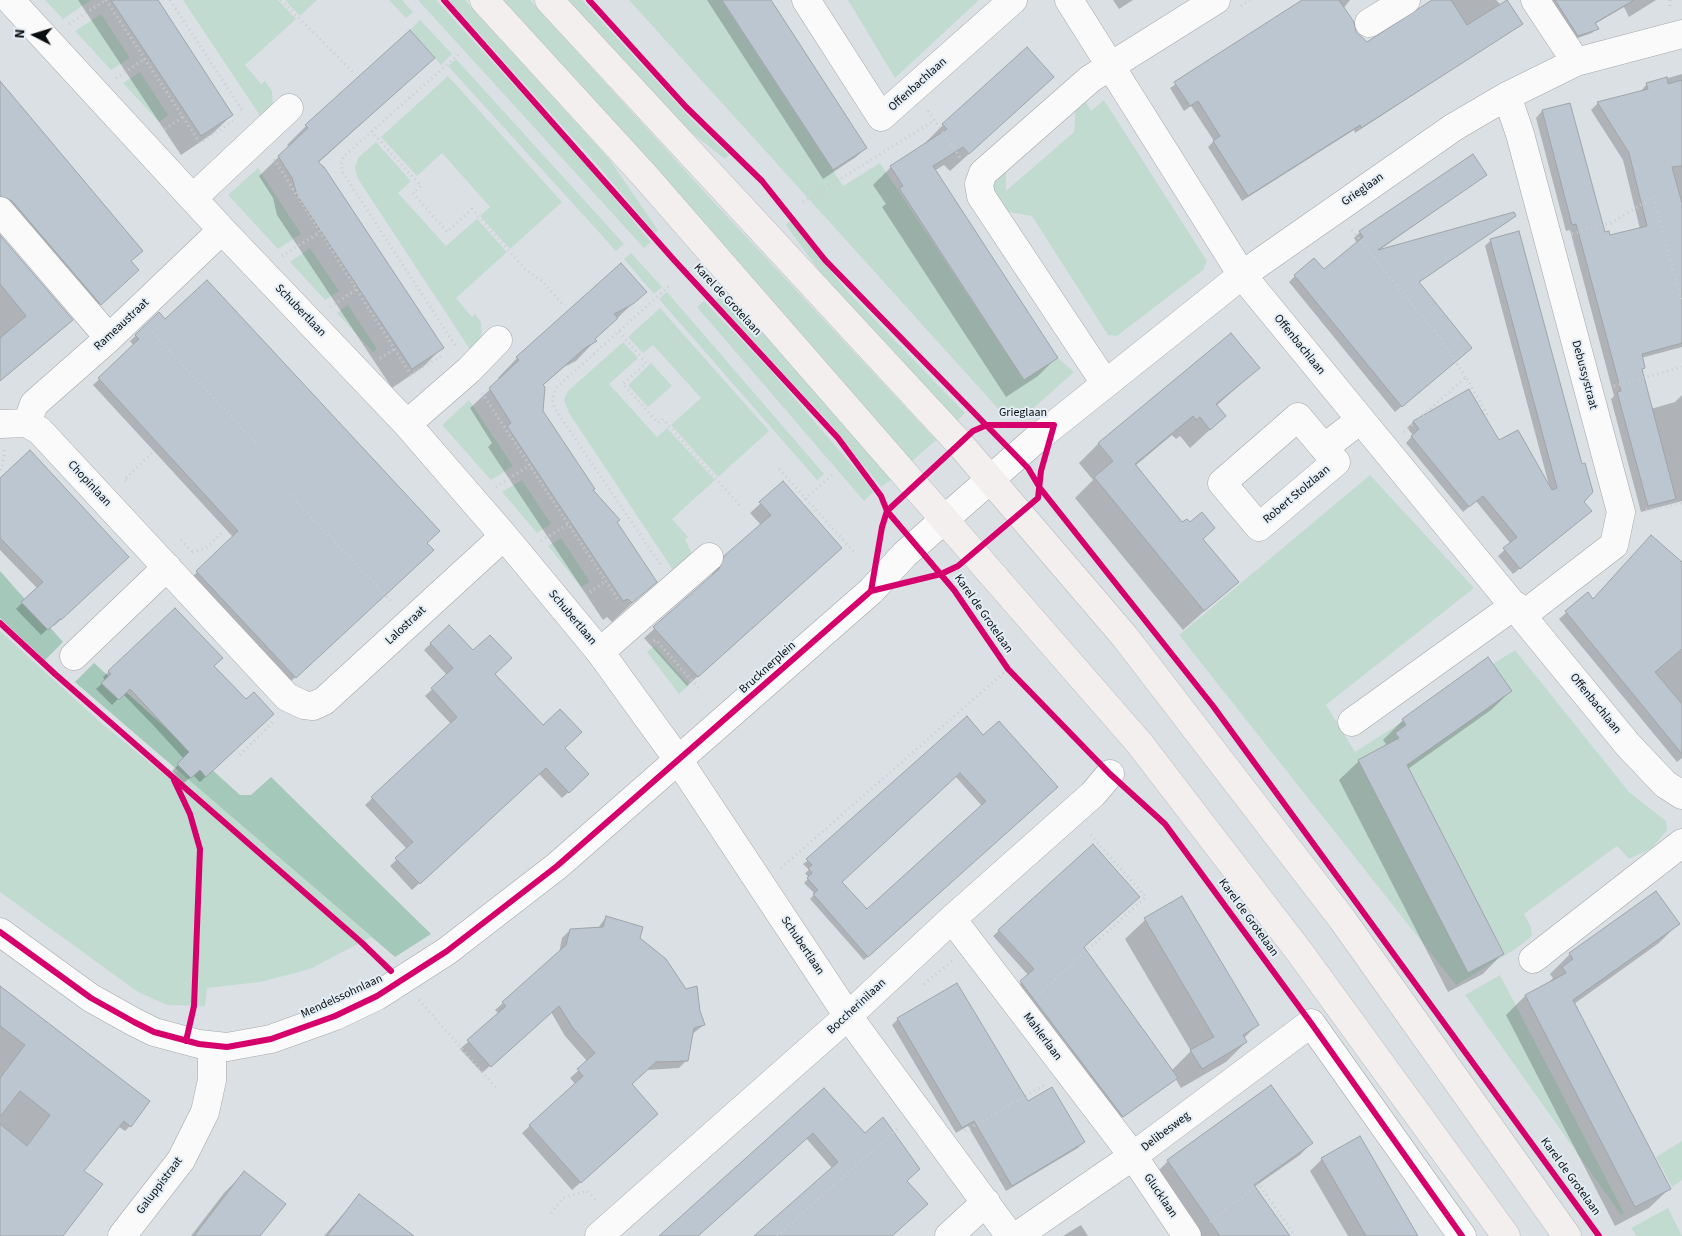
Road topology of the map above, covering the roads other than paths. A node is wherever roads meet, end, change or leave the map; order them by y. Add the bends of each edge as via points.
1 (10, 0) edge
2 (484, 0) edge
3 (550, 0) edge
4 (806, 0) edge
5 (1013, 0) edge
6 (1068, 0) edge
7 (1216, 0) edge
8 (1406, 0) edge
9 (1535, 0) edge
10 (1369, 23) dead end
11 (1682, 34) edge
12 (1576, 62) junction
13 (1111, 65) junction
14 (1507, 96) junction
15 (289, 108) dead end
16 (194, 197) junction
17 (0, 211) edge
18 (222, 230) junction
19 (1242, 275) junction
20 (109, 338) junction
21 (498, 340) dead end
22 (1105, 383) junction
23 (1360, 420) junction
24 (27, 423) junction
25 (0, 424) edge
26 (407, 424) junction
27 (1324, 448) dead end
28 (991, 479) junction
29 (944, 519) junction
30 (504, 536) junction
31 (710, 557) dead end
32 (168, 567) junction
33 (1519, 610) junction
34 (600, 652) junction
35 (74, 656) dead end
36 (304, 705) joint
37 (1352, 722) dead end
38 (679, 761) junction
39 (1110, 774) dead end
40 (1682, 796) edge
41 (1682, 843) edge
42 (952, 918) junction
43 (0, 932) edge
44 (1533, 959) dead end
45 (848, 1016) junction
46 (212, 1046) junction
47 (1133, 1156) junction
48 (986, 1202) junction
49 (607, 1229) edge
50 (1197, 1230) edge
51 (122, 1236) edge
52 (949, 1236) edge
53 (1010, 1236) edge
54 (1017, 1236) edge
55 (1462, 1236) edge
56 (1506, 1236) edge
57 (1568, 1236) edge

1 - 16 street, Schubertlaan
2 - 29 main road, Karel de Grotelaan via 644,176
3 - 28 main road
4 - 5 street, Offenbachlaan via 881,117
6 - 13 street, Offenbachlaan
7 - 13 street
8 - 10 street
9 - 12 street
11 - 12 street, Grieglaan
12 - 14 street, Grieglaan
13 - 19 street, Offenbachlaan
13 - 22 street via 1090,79 983,173 979,184 981,196
14 - 19 street, Grieglaan via 1454,127
14 - 33 street, Debussystraat via 1621,512 1614,545
15 - 16 street
16 - 18 street, Schubertlaan
17 - 20 street
18 - 20 street, Rameaustraat
18 - 26 street, Schubertlaan
19 - 22 street, Grieglaan
19 - 23 street, Offenbachlaan
20 - 24 street, Rameaustraat via 34,404
21 - 26 street
22 - 28 street, Grieglaan
23 - 27 street, Robert Stolzlaan
23 - 33 street, Offenbachlaan
24 - 25 street
24 - 32 street, Chopinlaan via 40,431
26 - 30 street, Schubertlaan
28 - 29 street, Grieglaan
28 - 57 main road via 1125,637 1342,919
29 - 38 street, Brucknerplein via 871,591
29 - 56 main road, Karel de Grotelaan via 1140,744 1301,954
30 - 34 street, Schubertlaan
30 - 36 street, Lalostraat via 324,701 313,706
31 - 34 street, Schubertlaan
32 - 35 street
32 - 36 street, Chopinlaan via 287,697
33 - 37 street
33 - 40 street, Offenbachlaan via 1628,745 1665,784
34 - 38 street, Schubertlaan
38 - 45 street, Schubertlaan
38 - 46 street, Mendelssohnlaan via 503,910 447,952 385,991 335,1016 271,1039
39 - 42 street, Boccherinilaan via 1094,794
41 - 44 street
42 - 45 street, Boccherinilaan
42 - 47 street, Mahlerlaan
43 - 46 street, Mendelssohnlaan via 91,998 134,1022 162,1034
45 - 48 street, Schubertlaan
45 - 49 street, Boccherinilaan
46 - 51 street, Galuppistraat via 212,1080 205,1112 181,1160
47 - 50 street, Glucklaan
47 - 54 street, Delibesweg
47 - 55 street, Delibesweg via 1311,1023
48 - 52 street
48 - 53 street, Schubertlaan

